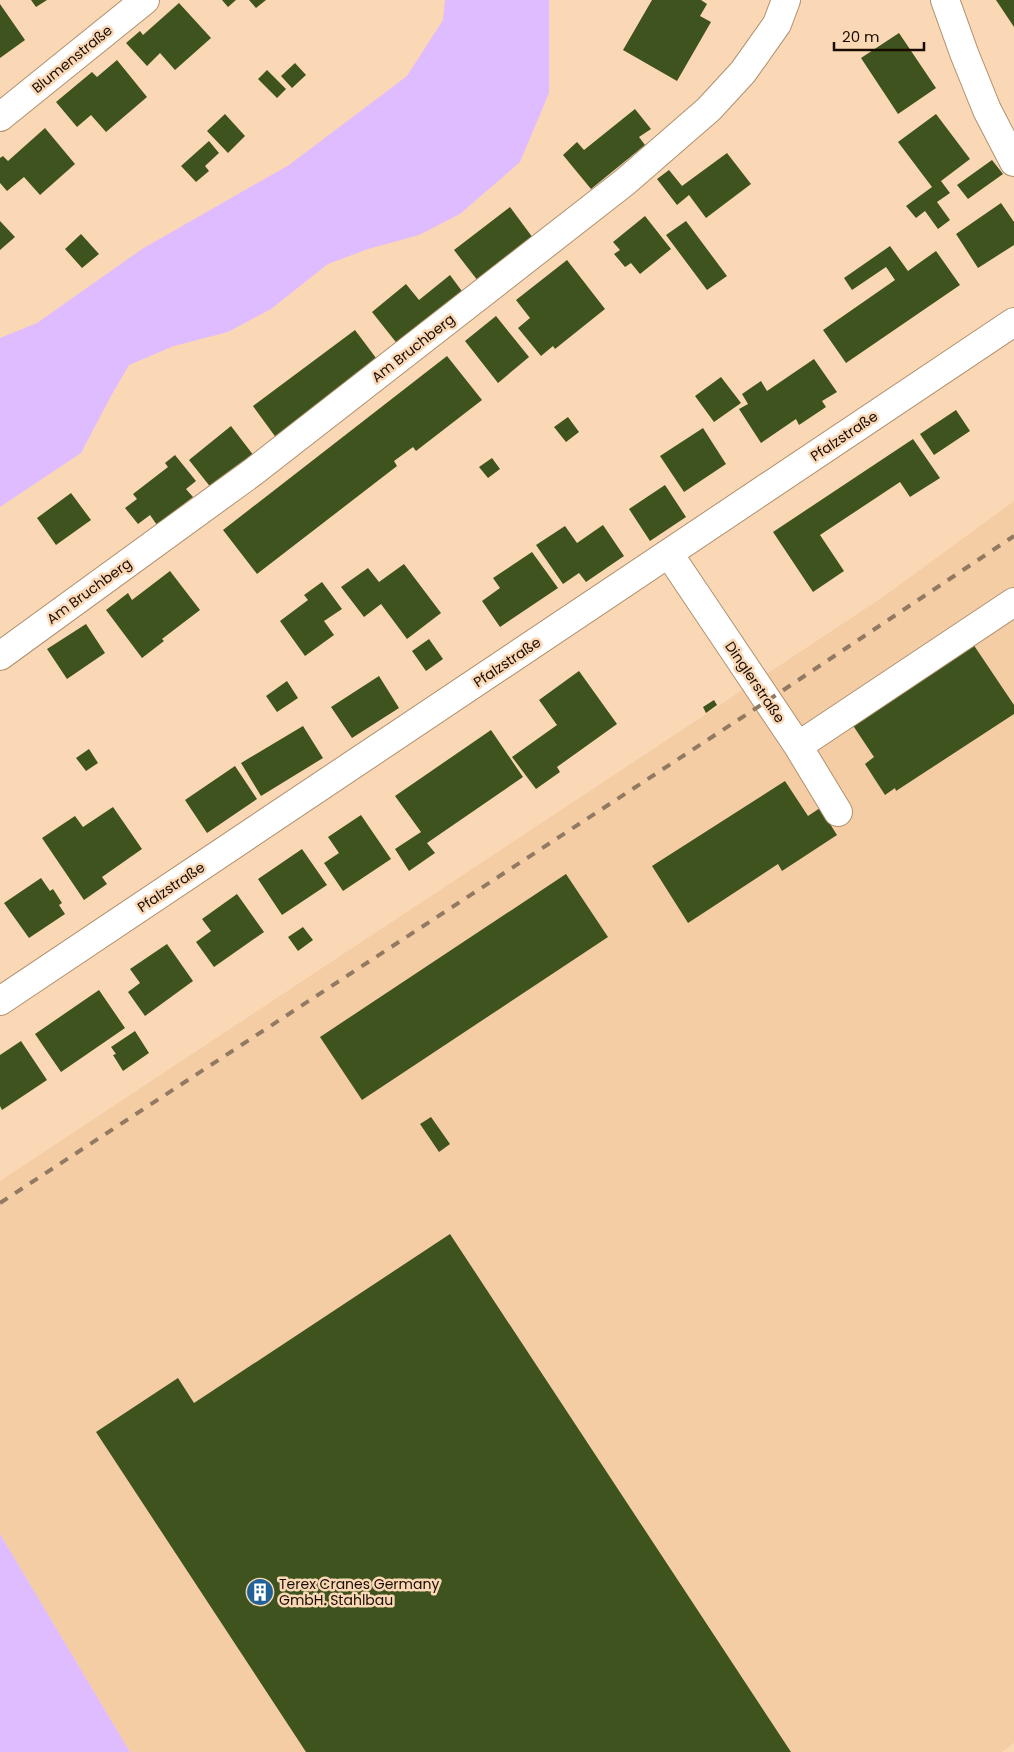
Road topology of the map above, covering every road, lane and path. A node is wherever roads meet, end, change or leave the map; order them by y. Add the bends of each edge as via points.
1 (144, 0) edge
2 (786, 0) edge
3 (945, 0) edge
4 (0, 117) edge
5 (1014, 162) edge
6 (1014, 322) edge
7 (670, 554) junction
8 (1014, 602) edge
9 (0, 656) edge
10 (798, 746) junction
11 (838, 812) dead end
12 (0, 1001) edge

1 - 4 street, Blumenstraße
2 - 9 street, Am Bruchberg via 777,24 743,72 709,109 625,182 253,472
3 - 5 street via 987,110
6 - 7 street, Pfalzstraße
7 - 10 street, Dinglerstraße
7 - 12 street, Pfalzstraße
8 - 10 street
10 - 11 street, Dinglerstraße

